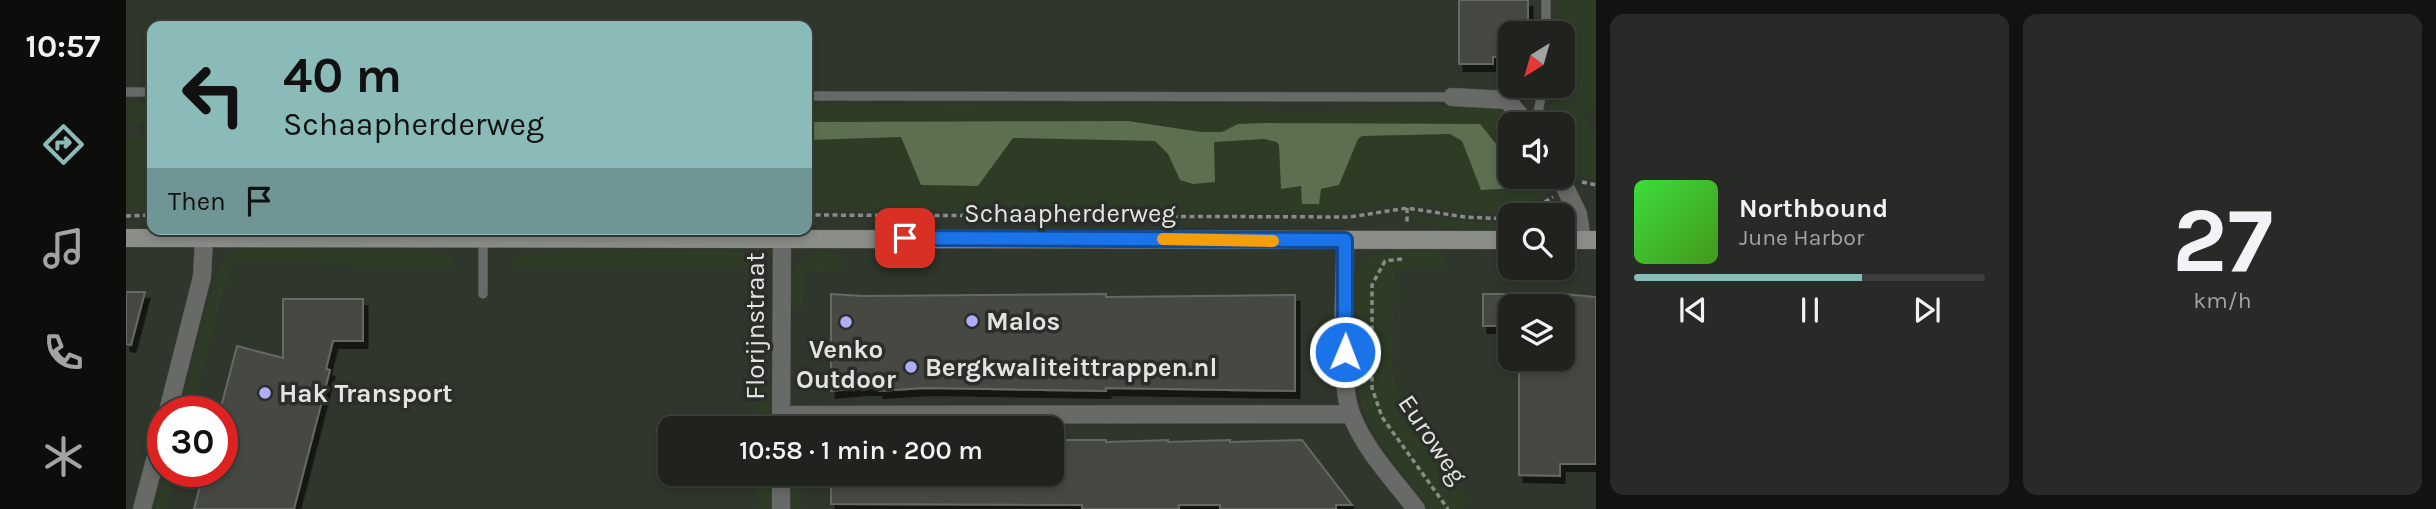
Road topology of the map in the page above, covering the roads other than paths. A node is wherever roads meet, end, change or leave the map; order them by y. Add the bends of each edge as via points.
1 (1546, 0) edge
2 (1546, 21) edge
3 (126, 92) edge
4 (147, 92) edge
5 (812, 96) edge
6 (1452, 97) joint
7 (1517, 112) edge
8 (1566, 189) edge
9 (126, 238) edge
10 (204, 238) junction
11 (483, 238) junction
12 (782, 238) junction
13 (1345, 240) junction
14 (1498, 240) edge
15 (1589, 240) edge
16 (483, 294) dead end
17 (171, 396) edge
18 (1350, 414) junction
19 (781, 416) edge
20 (1064, 418) edge
21 (781, 486) edge
22 (148, 487) edge
23 (142, 509) edge
24 (780, 509) edge
25 (1416, 509) edge

1 - 2 lane
3 - 4 lane
5 - 6 lane
6 - 7 street via 1507,100
8 - 15 street
9 - 10 street, Schaapherderweg
10 - 11 street, Schaapherderweg
10 - 17 street via 202,277
11 - 12 street, Schaapherderweg
11 - 16 lane
12 - 13 street, Schaapherderweg
12 - 19 street, Florijnstraat
13 - 14 street, Schaapherderweg
13 - 18 street, Euroweg via 1345,363
18 - 20 street, Florijnstraat
18 - 25 street, Euroweg
21 - 24 street
22 - 23 street

